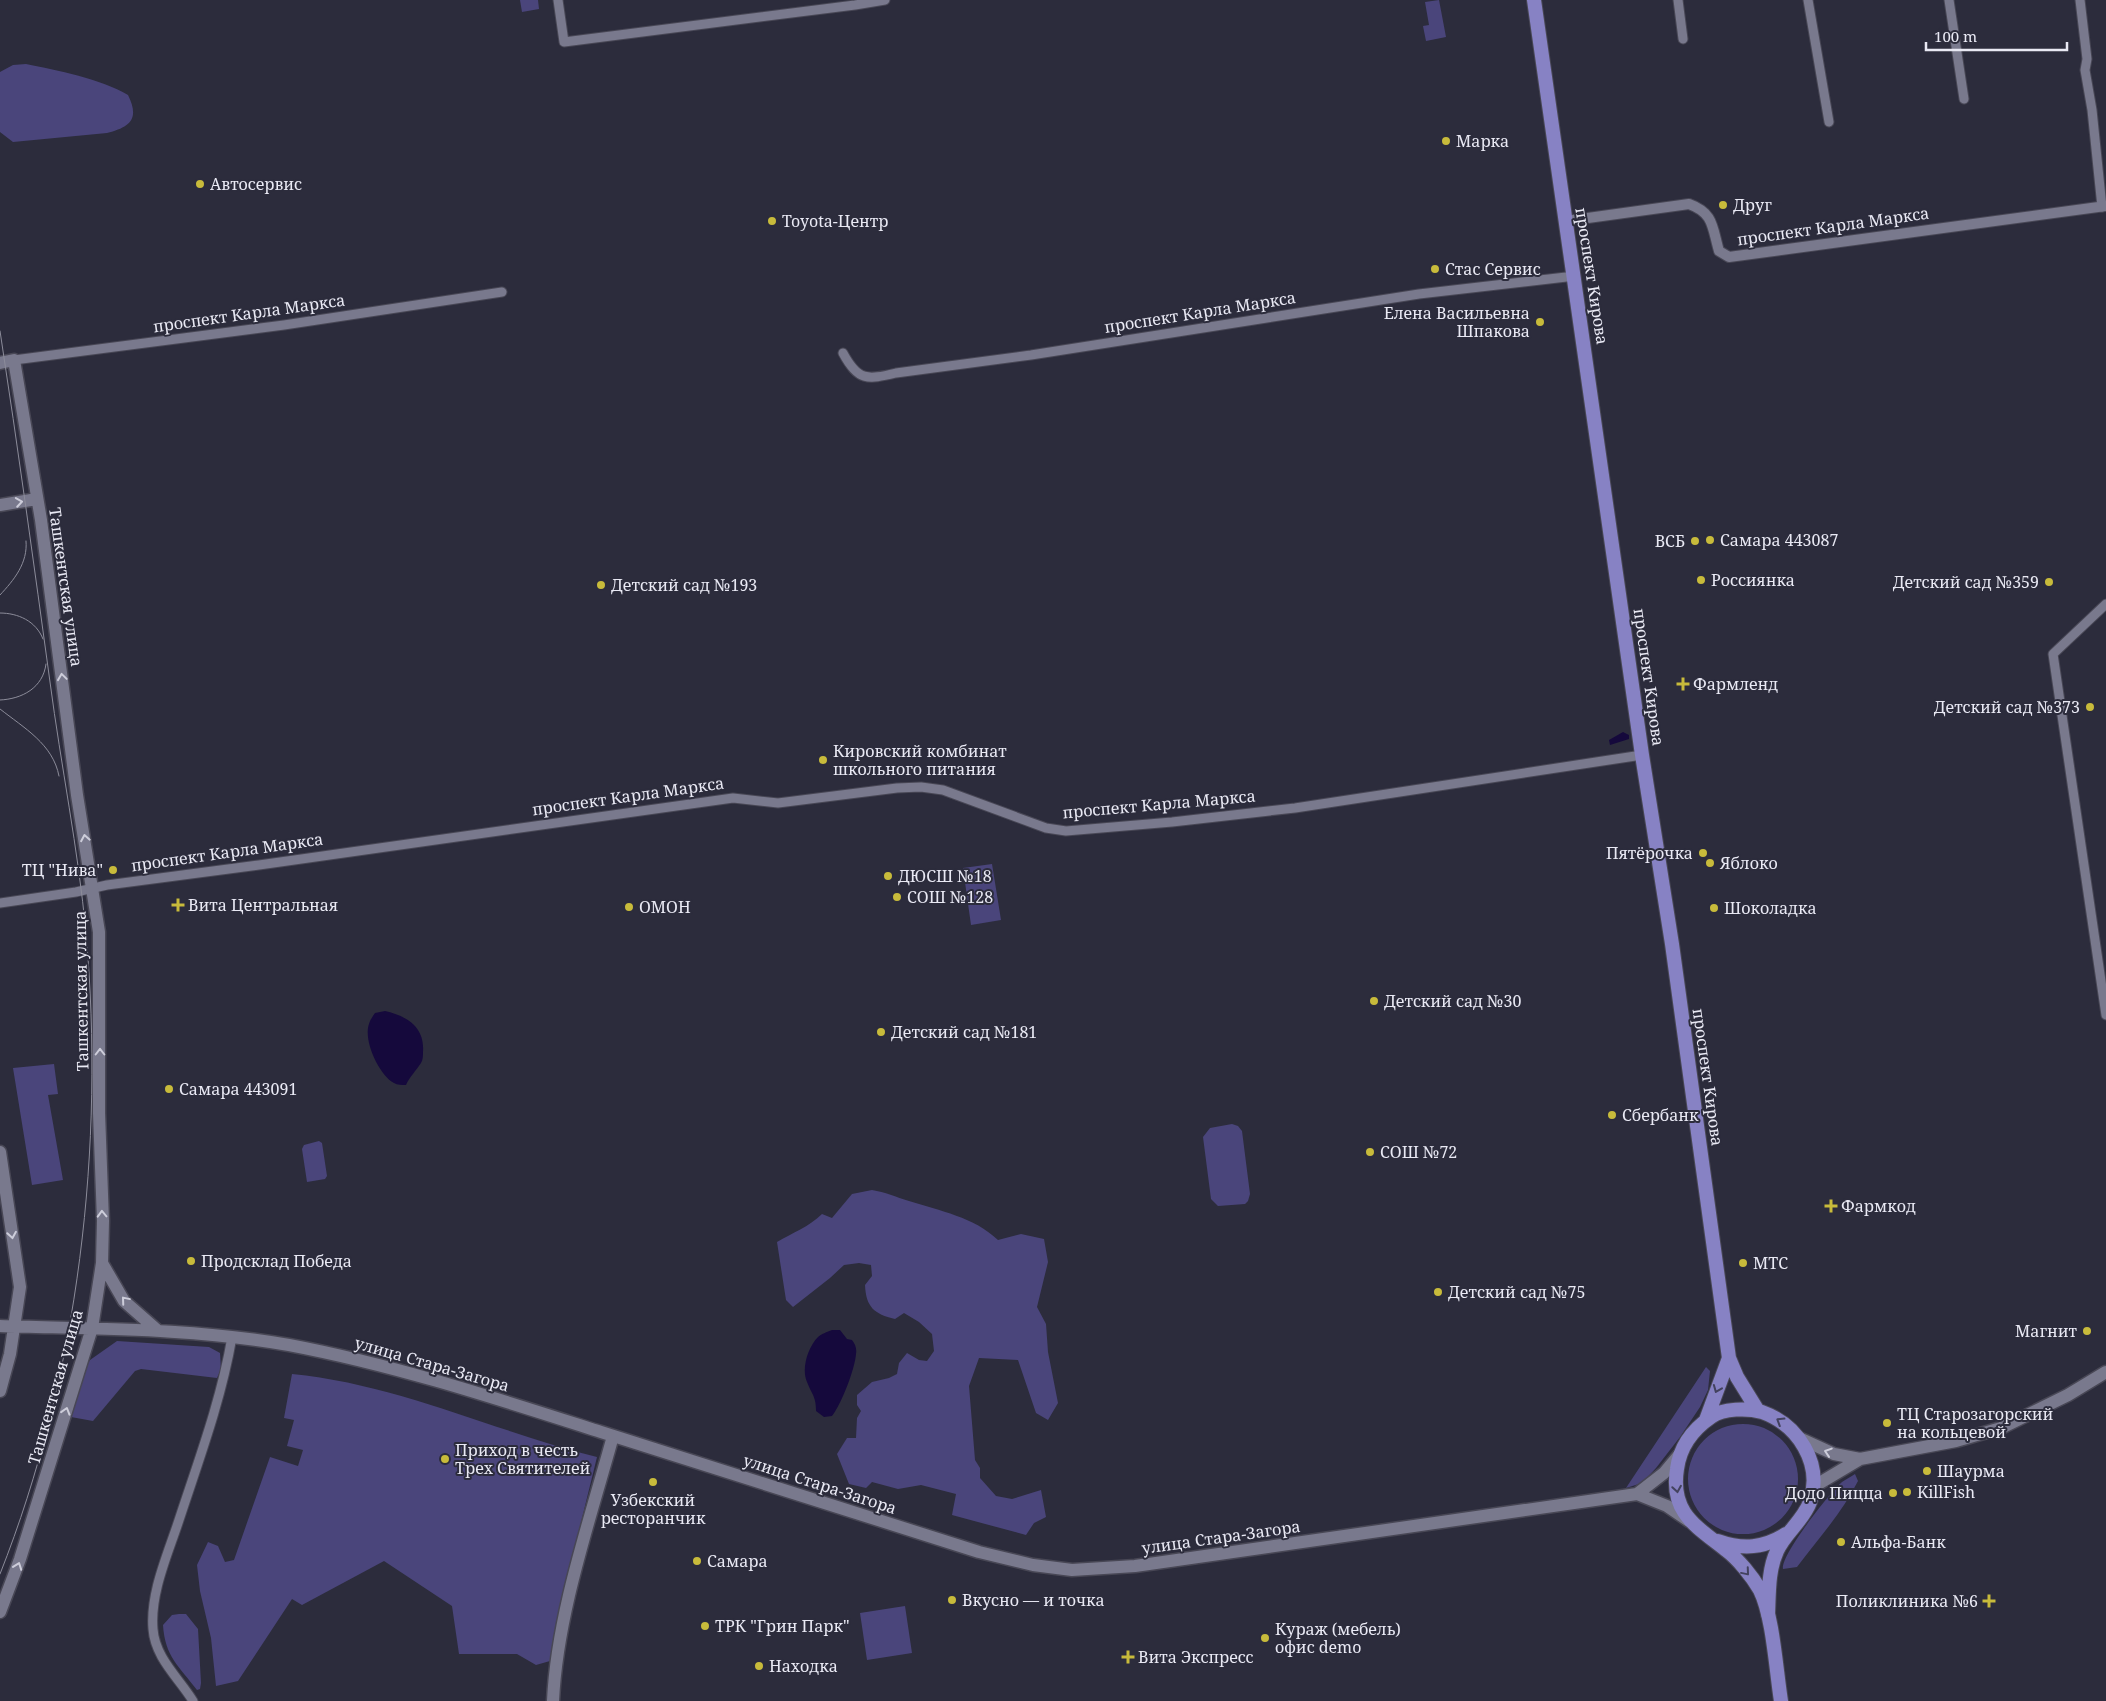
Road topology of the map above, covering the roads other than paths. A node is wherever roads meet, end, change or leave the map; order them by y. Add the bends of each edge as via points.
1 (558, 0) edge
2 (885, 0) edge
3 (1534, 0) edge
4 (1678, 0) edge
5 (1808, 0) edge
6 (1949, 0) edge
7 (2080, 0) edge
8 (1683, 39) dead end
9 (1964, 99) dead end
10 (1829, 122) dead end
11 (2104, 206) edge
12 (1566, 221) junction
13 (1574, 276) junction
14 (502, 292) dead end
15 (843, 353) dead end
16 (14, 360) junction
17 (0, 363) edge
18 (38, 499) junction
19 (0, 505) edge
20 (2106, 604) edge
21 (1642, 755) junction
22 (93, 888) junction
23 (0, 903) edge
24 (2106, 1015) edge
25 (0, 1152) edge
26 (102, 1263) junction
27 (0, 1326) edge
28 (14, 1326) junction
29 (92, 1328) junction
30 (157, 1330) junction
31 (232, 1337) junction
32 (1729, 1358) junction
33 (2106, 1372) edge
34 (0, 1391) edge
35 (1758, 1411) junction
36 (1706, 1420) junction
37 (613, 1436) junction
38 (1799, 1438) junction
39 (1679, 1455) junction
40 (1860, 1459) junction
41 (1813, 1487) junction
42 (1637, 1494) junction
43 (1689, 1521) junction
44 (1787, 1533) junction
45 (1711, 1539) junction
46 (0, 1612) edge
47 (1768, 1615) junction
48 (193, 1701) edge
49 (553, 1701) edge
50 (1780, 1701) edge

1 - 2 street via 564,42
3 - 12 main road, проспект Кирова
4 - 8 street
5 - 10 street
6 - 9 street
7 - 11 street via 2087,59 2085,70
11 - 12 street, проспект Карла Маркса via 1729,257 1719,251 1709,218 1702,208 1689,204
12 - 13 main road, проспект Кирова
13 - 15 street, проспект Карла Маркса via 1419,294 877,378 864,378 852,369
13 - 21 main road, проспект Кирова
14 - 16 street, проспект Карла Маркса via 284,325
16 - 17 main road, проспект Карла Маркса
16 - 18 main road, Ташкентская улица
19 -> 18 main road
22 -> 18 main road, Ташкентская улица via 77,795
20 - 24 street via 2053,654
21 - 22 street, проспект Карла Маркса via 1295,808 1066,831 1046,828 943,790 921,787 778,803 733,798
21 - 32 main road, проспект Кирова via 1672,944
22 - 23 street, проспект Карла Маркса
26 -> 22 main road, Ташкентская улица via 99,932
25 -> 28 main road via 20,1287
26 - 29 main road, Ташкентская улица
30 -> 26 main road via 124,1301
27 - 28 main road, улица Стара-Загора
28 - 29 main road, улица Стара-Загора
28 - 34 main road
29 - 30 main road, улица Стара-Загора
46 -> 29 main road, Ташкентская улица via 20,1559
30 - 31 main road, улица Стара-Загора
31 - 37 main road, улица Стара-Загора via 363,1360
31 - 48 street via 224,1377 154,1603 153,1630 158,1651
32 - 35 main road
32 -> 36 main road
33 - 40 main road via 2002,1428 1956,1441
35 - 36 main road via 1730,1411
38 -> 35 main road via 1784,1423
36 - 39 main road via 1686,1441
37 - 42 main road, улица Стара-Загора via 979,1552 1033,1565 1072,1570 1135,1566
37 - 49 main road via 562,1627
40 -> 38 main road via 1834,1454
38 - 41 main road via 1811,1462
39 - 42 main road via 1664,1473
39 -> 43 main road via 1675,1478 1677,1492
40 - 41 main road
41 - 44 main road via 1810,1502
42 - 43 main road via 1667,1506
43 - 45 main road
44 - 45 main road via 1767,1544 1749,1548
44 - 47 main road via 1776,1553 1770,1579
45 -> 47 main road via 1727,1551 1754,1581
47 - 50 main road

